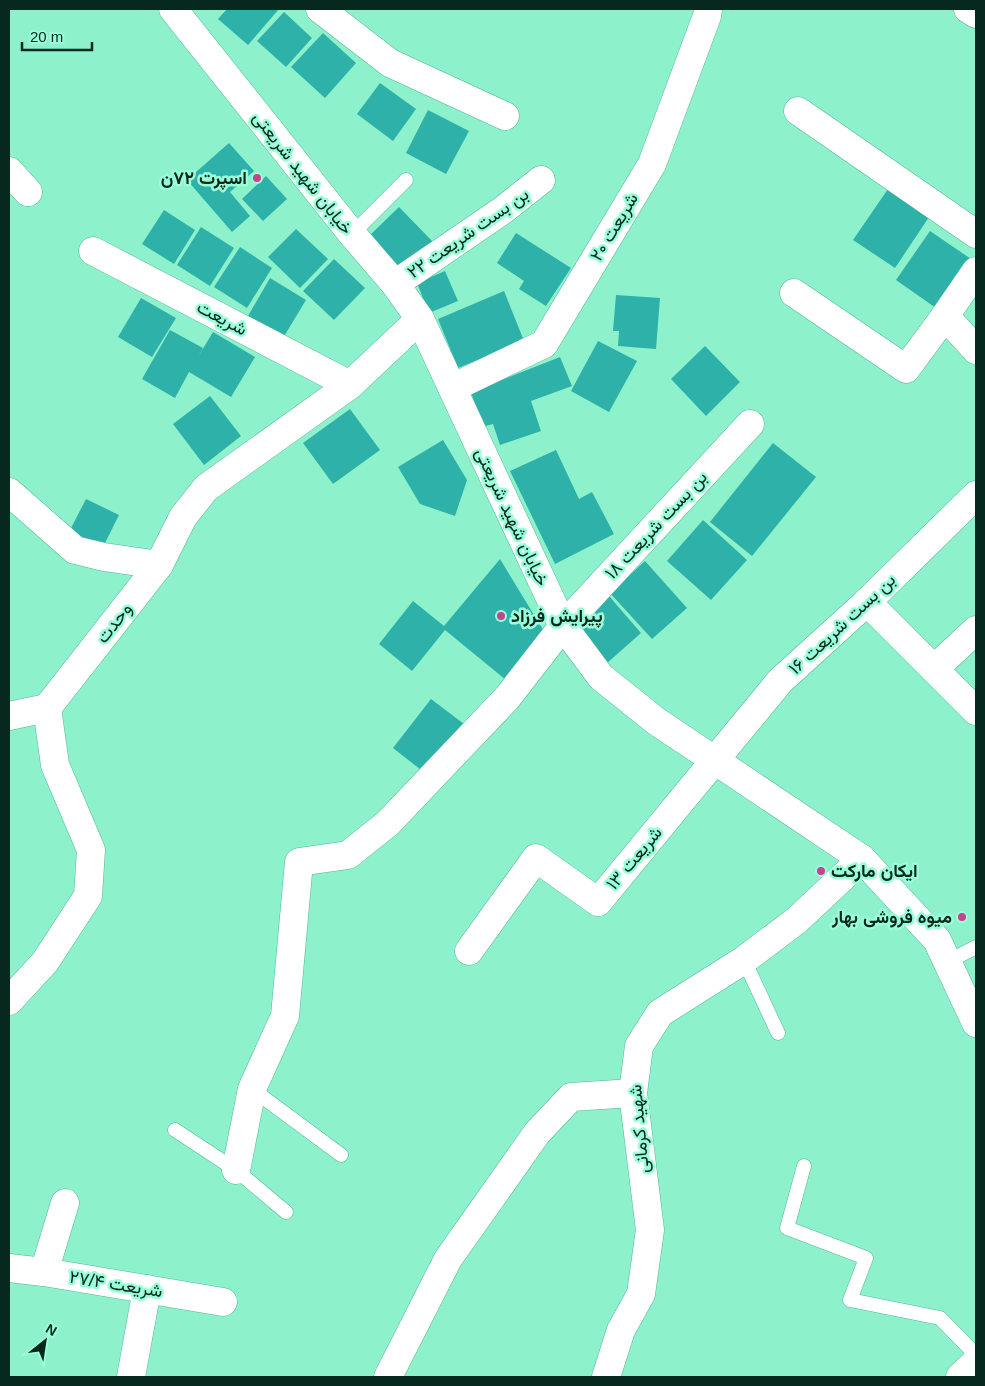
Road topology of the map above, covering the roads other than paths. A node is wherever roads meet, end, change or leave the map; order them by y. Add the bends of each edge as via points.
1 (173, 9) edge
2 (320, 9) edge
3 (708, 9) edge
4 (968, 9) edge
5 (976, 14) edge
6 (798, 110) dead end
7 (505, 116) dead end
8 (9, 171) edge
9 (406, 180) dead end
10 (541, 180) dead end
11 (28, 192) dead end
12 (352, 234) junction
13 (976, 234) edge
14 (93, 251) dead end
15 (976, 271) edge
16 (395, 284) junction
17 (794, 293) dead end
18 (945, 316) junction
19 (420, 319) junction
20 (976, 350) edge
21 (350, 385) junction
22 (452, 388) junction
23 (750, 424) dead end
24 (9, 492) edge
25 (976, 495) edge
26 (159, 565) junction
27 (867, 602) junction
28 (563, 626) junction
29 (976, 630) edge
30 (934, 669) junction
31 (47, 708) junction
32 (976, 711) edge
33 (9, 716) edge
34 (716, 760) junction
35 (862, 859) junction
36 (976, 947) edge
37 (469, 951) dead end
38 (744, 960) junction
39 (947, 962) junction
40 (9, 1002) edge
41 (976, 1023) edge
42 (778, 1032) dead end
43 (252, 1089) junction
44 (633, 1093) junction
45 (175, 1130) dead end
46 (341, 1155) dead end
47 (804, 1166) dead end
48 (236, 1170) junction
49 (65, 1203) dead end
50 (286, 1212) dead end
51 (9, 1268) edge
52 (44, 1272) junction
53 (146, 1289) junction
54 (222, 1302) dead end
55 (976, 1355) edge
56 (976, 1362) edge
57 (131, 1377) edge
58 (388, 1377) edge
59 (606, 1377) edge
60 (960, 1377) edge

1 - 12 street, خیابان شهید شریعتی
2 - 7 street via 390,63
3 - 22 street, شریعت ۲۰ via 652,164 544,344
4 - 5 street
6 - 13 street
8 - 11 street
9 - 12 lane
10 - 16 street, بن بست شریعت ۲۲
12 - 16 street, خیابان شهید شریعتی
14 - 21 street, شریعت
15 - 18 street
16 - 19 street, خیابان شهید شریعتی
17 - 18 street via 906,369
18 - 20 street
19 - 21 street, وحدت
19 - 22 street, خیابان شهید شریعتی
21 - 26 street, وحدت via 206,488 183,517
22 - 28 street, خیابان شهید شریعتی
23 - 28 street, بن بست شریعت ۱۸
24 - 26 street via 75,550
25 - 27 street, بن بست شریعت ۱۶
26 - 31 street, وحدت
27 - 30 street
27 - 34 street, بن بست شریعت ۱۶ via 780,680
28 - 34 street, خیابان شهید شریعتی via 601,677 656,720
28 - 43 street, بن بست شریعت ۱۸ via 506,698 388,822 348,855 299,862 285,1016
29 - 30 street
30 - 32 street
31 - 33 street
31 - 40 street via 55,765 91,850 88,896 45,962
34 - 35 street, خیابان شهید شریعتی
34 - 37 street, شریعت ۱۳ via 598,902 536,858
35 - 38 street, شهید کرمانی via 797,920
35 - 39 street, خیابان شهید شریعتی via 937,940
36 - 39 lane
38 - 42 lane
38 - 44 street, شهید کرمانی via 660,1013 639,1046
39 - 41 street, خیابان شهید شریعتی
43 - 46 lane
43 - 48 street
44 - 58 street via 571,1097 536,1132 448,1259
44 - 59 street, شهید کرمانی via 650,1230 641,1294 621,1330
45 - 48 lane
47 - 55 lane via 787,1228 866,1258 850,1300 940,1318
48 - 50 lane
49 - 52 street
51 - 52 street, شریعت ۲۷/۴
52 - 53 street, شریعت ۲۷/۴
53 - 54 street, شریعت ۲۷/۴
53 - 57 street
56 - 60 street

